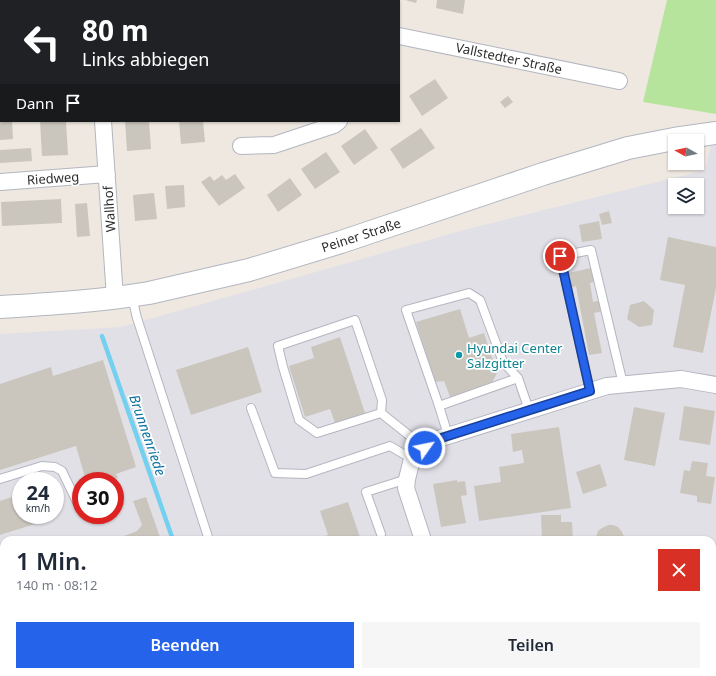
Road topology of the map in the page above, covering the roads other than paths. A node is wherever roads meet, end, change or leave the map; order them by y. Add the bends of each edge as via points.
1 (400, 36) edge
2 (619, 81) dead end
3 (103, 122) edge
4 (338, 122) edge
5 (716, 133) edge
6 (241, 146) dead end
7 (106, 174) junction
8 (0, 182) edge
9 (124, 297) junction
10 (0, 308) edge
11 (518, 378) junction
12 (623, 384) junction
13 (716, 385) edge
14 (590, 391) junction
15 (439, 406) junction
16 (251, 408) dead end
17 (529, 410) junction
18 (381, 413) junction
19 (448, 436) junction
20 (425, 448) junction
21 (412, 459) junction
22 (0, 479) edge
23 (407, 479) junction
24 (72, 492) edge
25 (381, 534) dead end
26 (208, 536) edge
27 (421, 536) edge

1 - 2 street, Vallstedter Straße
3 - 7 street, Wallhof
4 - 6 street via 274,145
5 - 9 main road, Peiner Straße via 628,148 249,270
7 - 8 street, Riedweg
7 - 9 street, Wallhof
9 - 10 main road, Peiner Straße
9 - 26 lane via 137,318
11 - 15 lane
11 - 15 lane via 503,362 480,300 470,293 406,310
11 - 17 lane
12 - 13 street via 682,379
12 - 14 street
12 - 14 lane via 591,250 560,256
14 - 17 street
15 - 19 lane
16 - 21 lane via 276,473 306,474 390,446
17 - 19 street
18 - 18 lane via 317,433 299,420 278,346 355,320 382,400
18 - 20 lane
19 - 20 street via 435,440
20 - 21 street
21 - 23 street
22 - 24 lane via 42,466 55,467 62,471
23 - 25 lane via 366,492
23 - 27 street via 406,488

